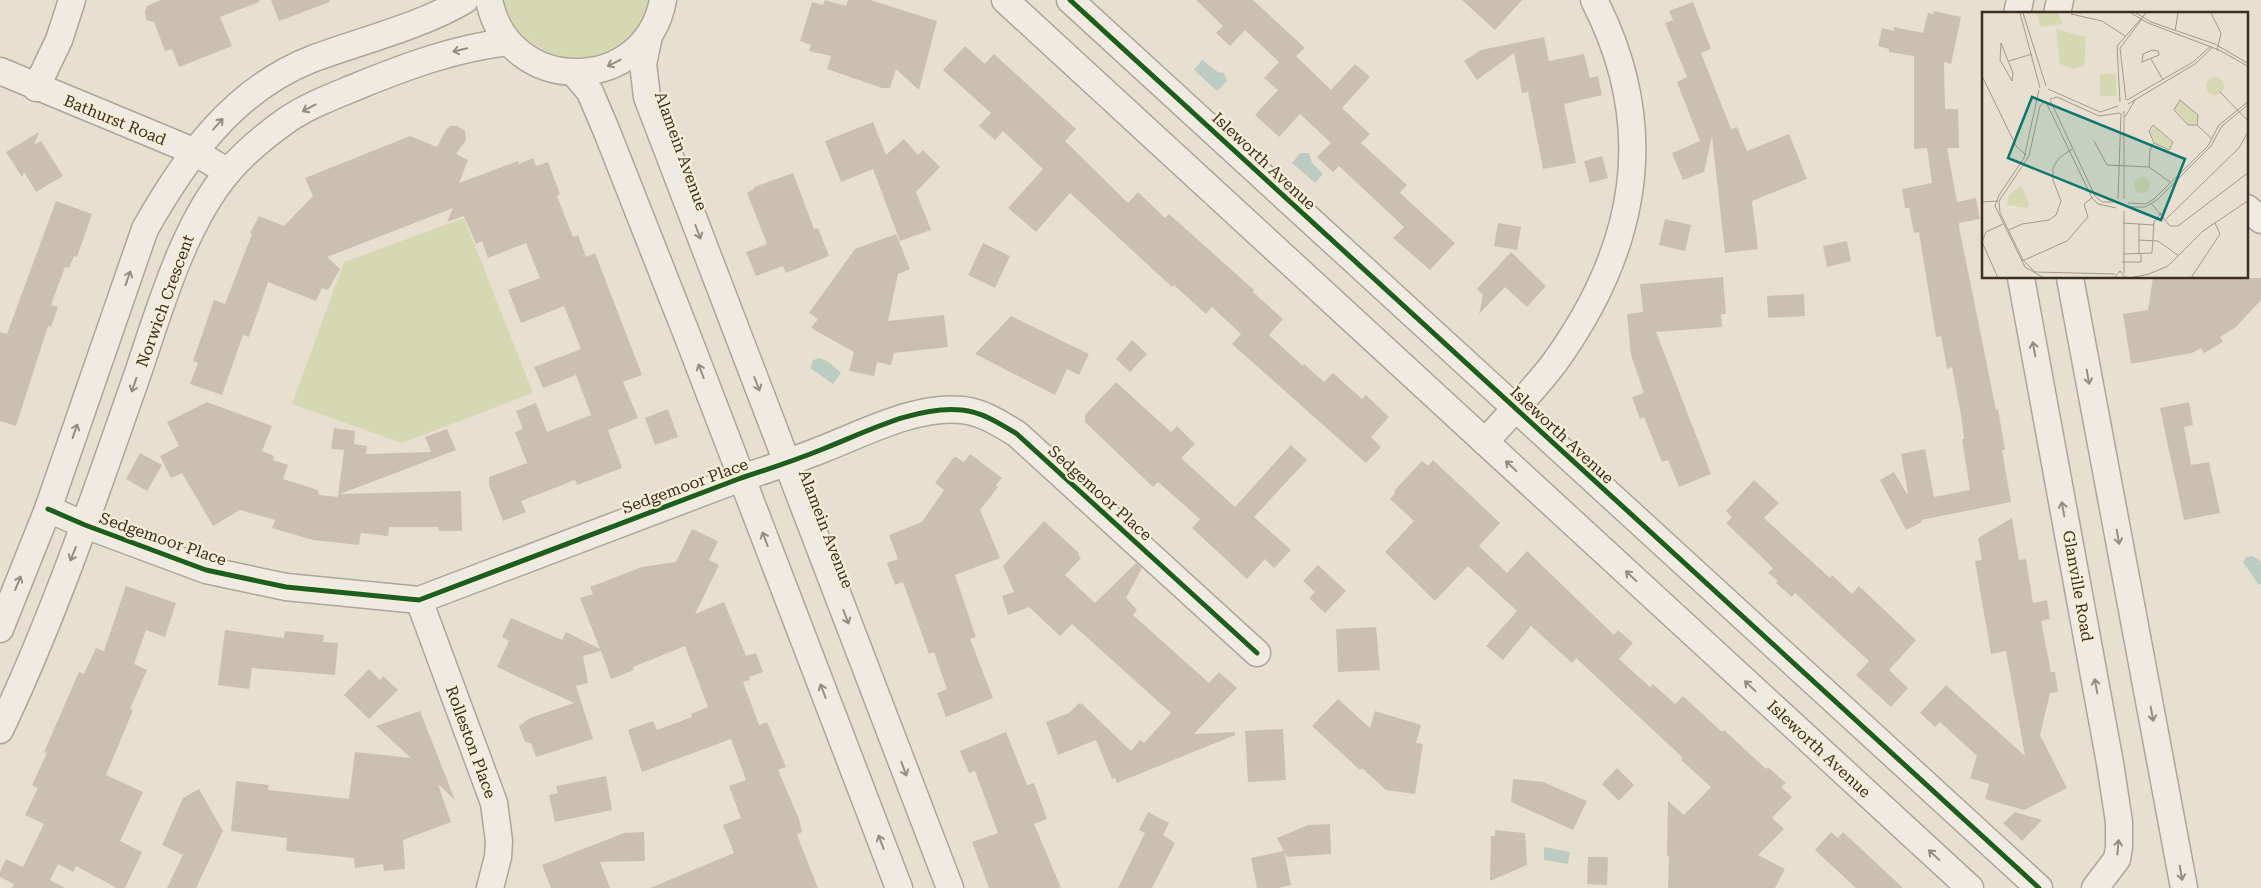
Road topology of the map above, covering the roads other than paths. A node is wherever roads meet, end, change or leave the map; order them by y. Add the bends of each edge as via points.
1 (72, 0) edge
2 (465, 0) edge
3 (490, 0) edge
4 (663, 0) edge
5 (1005, 0) edge
6 (1070, 0) edge
7 (1594, 0) edge
8 (649, 36) junction
9 (508, 42) junction
10 (0, 71) edge
11 (574, 73) junction
12 (36, 88) junction
13 (193, 151) junction
14 (228, 172) junction
15 (2248, 209) edge
16 (2261, 220) edge
17 (2021, 279) edge
18 (2070, 279) edge
19 (1515, 409) junction
20 (1485, 442) junction
21 (788, 463) junction
22 (741, 478) junction
23 (48, 509) junction
24 (85, 525) junction
25 (419, 600) junction
26 (0, 628) edge
27 (1257, 653) dead end
28 (0, 730) edge
29 (490, 888) edge
30 (899, 888) edge
31 (950, 888) edge
32 (1970, 888) edge
33 (2039, 888) edge
34 (2095, 888) edge
35 (2184, 888) edge

1 - 12 street via 59,40
13 -> 2 street via 230,110 268,82 310,60 438,14
3 - 9 street via 493,17
4 - 8 street
5 - 20 street, Isleworth Avenue
6 - 19 street, Isleworth Avenue
7 - 19 street via 1617,53 1629,101 1633,159 1630,199 1612,259 1594,299 1554,363
8 -> 11 street via 628,56 603,69
8 -> 21 street, Alamein Avenue via 643,64 647,97
9 - 11 street via 527,59 550,69
9 -> 14 street, Norwich Crescent via 444,54 325,99 289,119
10 - 12 street, Bathurst Road
22 -> 11 street via 598,110 590,92
12 - 13 street, Bathurst Road
13 - 14 street, Bathurst Road
23 -> 13 street via 145,229
14 -> 24 street, Norwich Crescent via 196,219 177,264
15 - 16 street
34 -> 17 street, Glanville Road via 2117,859 2119,822
18 -> 35 street
19 - 20 street
19 - 33 street, Isleworth Avenue
32 -> 20 street, Isleworth Avenue
21 - 22 street, Sedgemoor Place
21 - 27 street, Sedgemoor Place via 899,419 933,411 961,410 989,417 1017,434
21 -> 31 street, Alamein Avenue
22 - 25 street, Sedgemoor Place
30 -> 22 street
23 - 24 street, Sedgemoor Place
26 -> 23 street
24 - 25 street, Sedgemoor Place via 215,572 286,587
24 -> 28 street, Norwich Crescent
25 - 29 street, Rolleston Place via 494,803 499,841

